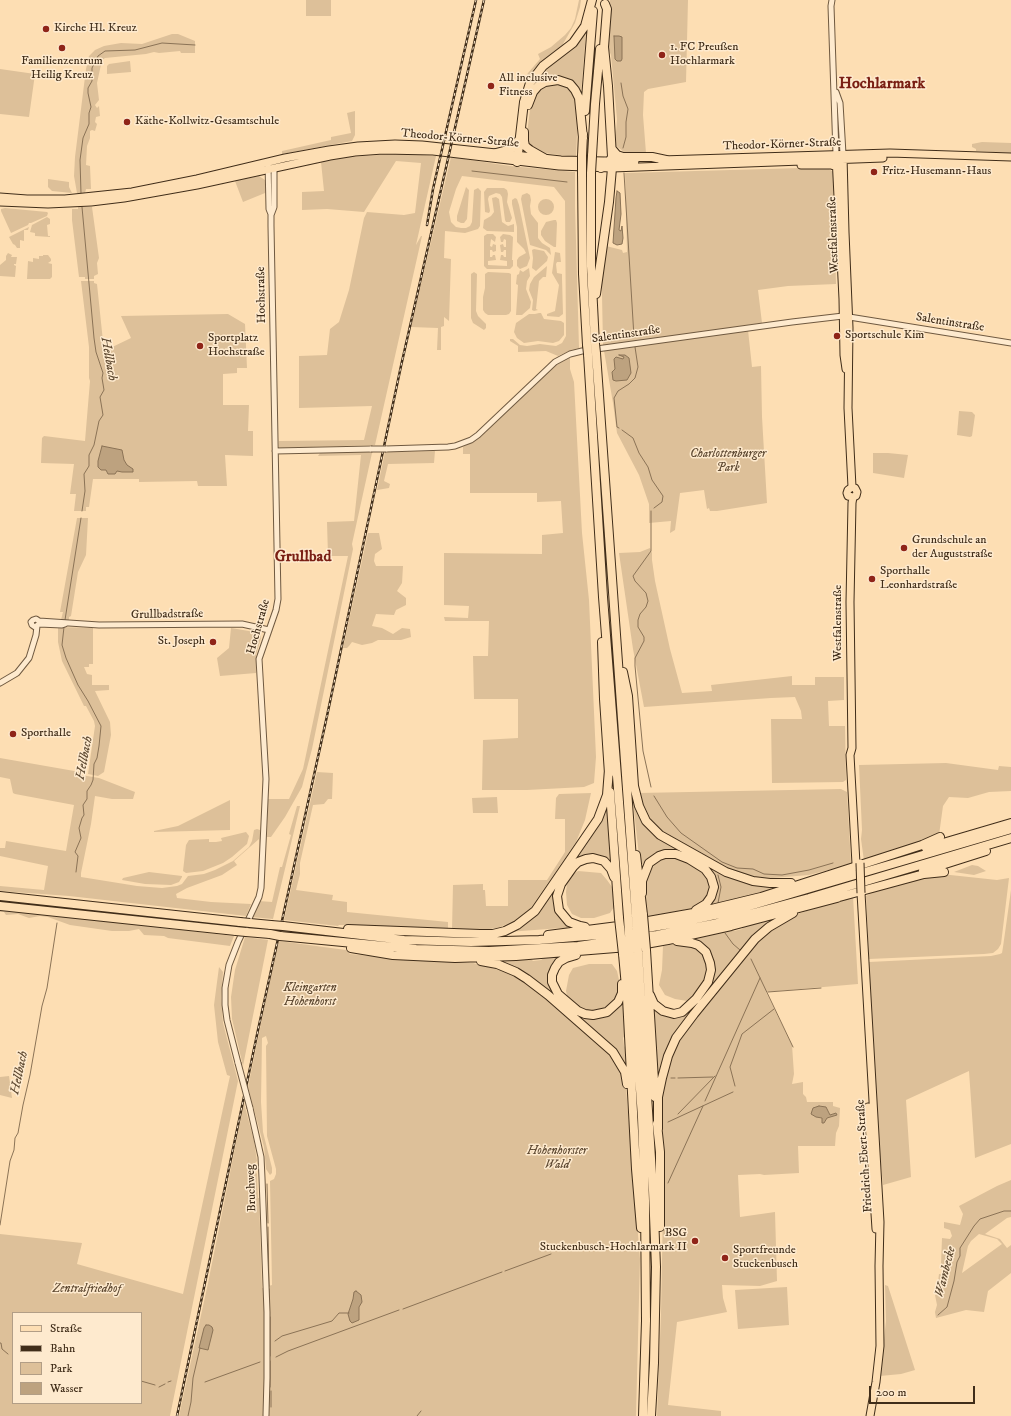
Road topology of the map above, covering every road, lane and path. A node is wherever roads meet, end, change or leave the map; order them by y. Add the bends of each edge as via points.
1 (593, 0) edge
2 (832, 0) edge
3 (605, 2) edge
4 (583, 138) junction
5 (521, 140) junction
6 (612, 149) junction
7 (496, 153) junction
8 (1011, 157) edge
9 (544, 158) junction
10 (839, 158) junction
11 (520, 159) junction
12 (666, 160) junction
13 (607, 165) junction
14 (270, 166) junction
15 (0, 197) edge
16 (0, 202) edge
17 (846, 317) junction
18 (594, 327) junction
19 (1011, 343) edge
20 (592, 349) junction
21 (275, 451) junction
22 (603, 597) junction
23 (269, 630) junction
24 (0, 683) edge
25 (612, 792) junction
26 (632, 796) junction
27 (1011, 823) edge
28 (630, 827) junction
29 (1011, 829) edge
30 (940, 837) dead end
31 (1011, 838) edge
32 (1011, 844) edge
33 (878, 860) junction
34 (944, 872) dead end
35 (825, 876) junction
36 (880, 885) junction
37 (642, 893) junction
38 (859, 894) junction
39 (0, 896) edge
40 (837, 898) junction
41 (618, 903) junction
42 (0, 906) edge
43 (632, 917) junction
44 (666, 918) junction
45 (610, 927) junction
46 (306, 929) junction
47 (306, 938) junction
48 (668, 940) junction
49 (499, 942) junction
50 (604, 949) junction
51 (634, 952) junction
52 (455, 958) junction
53 (624, 965) junction
54 (229, 966) joint
55 (648, 989) junction
56 (633, 1119) junction
57 (658, 1129) junction
58 (656, 1267) junction
59 (646, 1291) junction
60 (266, 1416) edge
61 (643, 1416) edge
62 (651, 1416) edge
63 (866, 1416) edge
64 (870, 1416) edge

1 - 4 highway
1 - 5 highway via 585,26 573,43 543,66 530,83 524,102
2 - 10 street, Westfalenstraße via 835,88 840,103
3 - 6 highway via 607,9 604,47
3 - 18 highway, bridge via 591,173
4 - 5 highway via 577,94 570,84 552,80 538,86 533,92
4 - 20 highway, bridge via 584,274
5 - 7 highway via 511,149
5 - 9 highway via 528,149
5 - 11 highway
6 - 12 highway via 623,157 652,156
6 - 13 highway via 612,157
7 - 11 main road, Theodor-Körner-Straße
7 - 14 main road, Theodor-Körner-Straße via 437,146 388,145 329,150
8 - 10 main road, Theodor-Körner-Straße via 902,153
9 - 11 main road, Theodor-Körner-Straße
9 - 13 main road, Theodor-Körner-Straße
10 - 12 main road, Theodor-Körner-Straße
10 - 13 main road, Theodor-Körner-Straße via 765,163
10 - 17 main road, Westfalenstraße
11 - 13 main road, Theodor-Körner-Straße via 559,166
11 - 14 main road, Theodor-Körner-Straße via 433,151 383,150
12 - 13 main road, Theodor-Körner-Straße
13 - 18 highway via 609,202
14 - 15 main road, Theodor-Körner-Straße via 112,195 65,199
14 - 16 main road, Theodor-Körner-Straße via 161,192 111,200 48,204
14 - 21 street, Hochstraße via 274,207 271,215
17 - 19 street, Salentinstraße
17 - 21 street, Salentinstraße, bridge via 786,323 570,354 550,367 478,435 459,445
17 - 38 main road, Westfalenstraße, bridge via 849,360 848,431 852,487 847,493 853,498 850,602 852,748
18 - 20 highway
20 - 22 highway
20 - 26 highway
21 - 23 street, Hochstraße via 278,599
22 - 25 highway
22 - 25 highway via 602,674 608,769
23 - 24 street, Grullbadstraße via 242,624 37,625 29,658 12,677
23 - 54 street, Hochstraße via 259,664 266,773 261,888
25 - 41 highway
25 - 43 highway
25 - 46 highway via 598,819 535,911 505,931 493,934 467,934 315,926
26 - 28 highway
26 - 35 highway via 646,821 660,835 726,872 753,881 782,884
27 - 33 highway
28 - 37 highway
28 - 43 highway
29 - 49 highway via 787,896 703,918 610,934
30 - 33 highway
31 - 47 highway via 760,912 657,935 578,946 489,951 416,949
32 - 36 highway
33 - 35 highway
34 - 36 highway via 924,874
35 - 44 highway via 761,897
36 - 40 highway
37 - 43 highway
37 - 44 highway via 646,869 649,863 659,856 676,854 704,869 711,877 714,887 708,902 698,909
38 - 63 main road, Friedrich-Ebert-Straße via 878,1322
38 - 64 main road, Friedrich-Ebert-Straße via 880,1222 880,1346
39 - 46 highway, bridge
40 - 48 highway
40 - 57 highway via 793,913 769,927 749,945 694,1014 676,1038 664,1067 658,1097
41 - 43 highway
41 - 45 highway via 611,869 604,861 593,858 586,858 572,867 558,890 559,910 569,922 580,926
42 - 47 highway, bridge
43 - 51 highway, bridge
43 - 51 highway, bridge
44 - 45 highway
45 - 49 highway via 507,938
46 - 49 highway via 404,940
47 - 52 highway via 311,942 375,953
48 - 50 highway
48 - 55 highway via 692,943 706,952 711,970 708,982 686,1009 674,1014 659,1009
50 - 52 highway
50 - 53 highway via 566,958 559,962 552,975 552,982 558,994 578,1011 593,1015 607,1012 618,1002 622,993
51 - 53 highway
51 - 55 highway
51 - 58 highway via 653,1182
51 - 59 highway via 645,1201
52 - 56 highway via 486,961 516,972 548,995 609,1048 625,1072
53 - 56 highway
54 - 60 street, Bruchweg, bridge via 225,1005 227,1020 250,1108 262,1168 267,1312
55 - 57 highway
56 - 59 highway via 642,1268
57 - 58 highway via 659,1257
58 - 62 highway
59 - 61 highway

